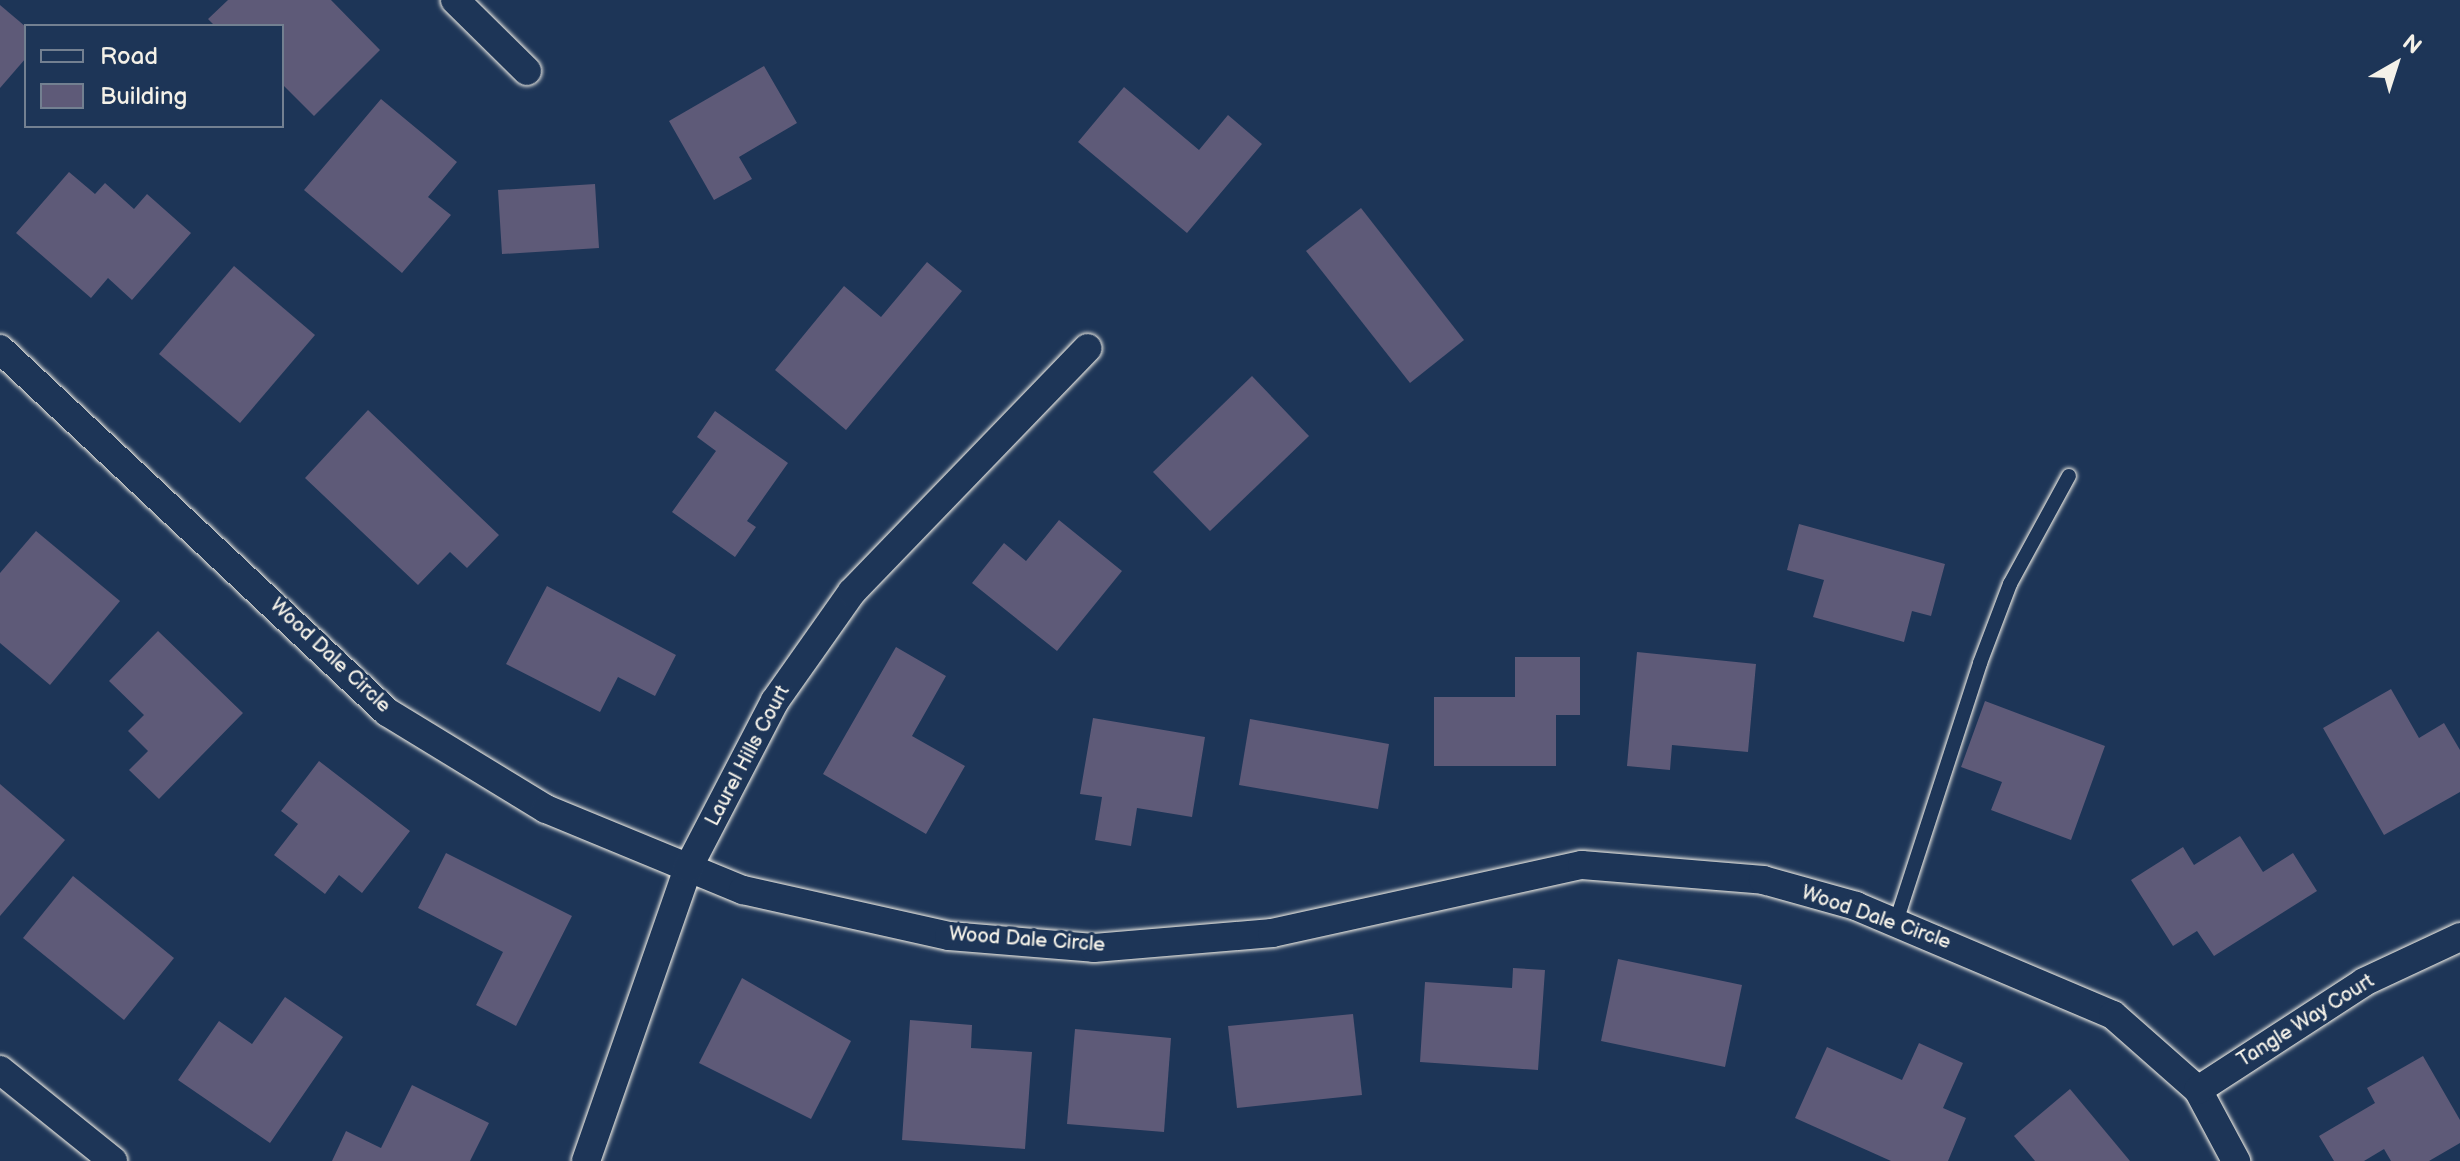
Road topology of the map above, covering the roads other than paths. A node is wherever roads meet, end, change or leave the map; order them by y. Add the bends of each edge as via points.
1 (455, 0) edge
2 (527, 71) dead end
3 (1088, 348) dead end
4 (0, 349) edge
5 (2069, 476) dead end
6 (688, 868) junction
7 (1896, 922) junction
8 (2460, 937) edge
9 (0, 1070) edge
10 (2198, 1090) junction
11 (113, 1161) edge
12 (586, 1161) edge
13 (2236, 1161) edge

1 - 2 street
3 - 6 street, Laurel Hills Court via 852,592 775,701
4 - 6 street, Wood Dale Circle via 387,712 546,809
5 - 7 lane via 2010,584
6 - 7 street, Wood Dale Circle via 743,890 949,936 1094,948 1272,933 1582,865 1763,880
6 - 12 street, Laurel Hills Court
7 - 10 street, Wood Dale Circle via 2113,1015
8 - 10 street, Tangle Way Court via 2364,982
9 - 11 street
10 - 13 street, Wood Dale Circle

